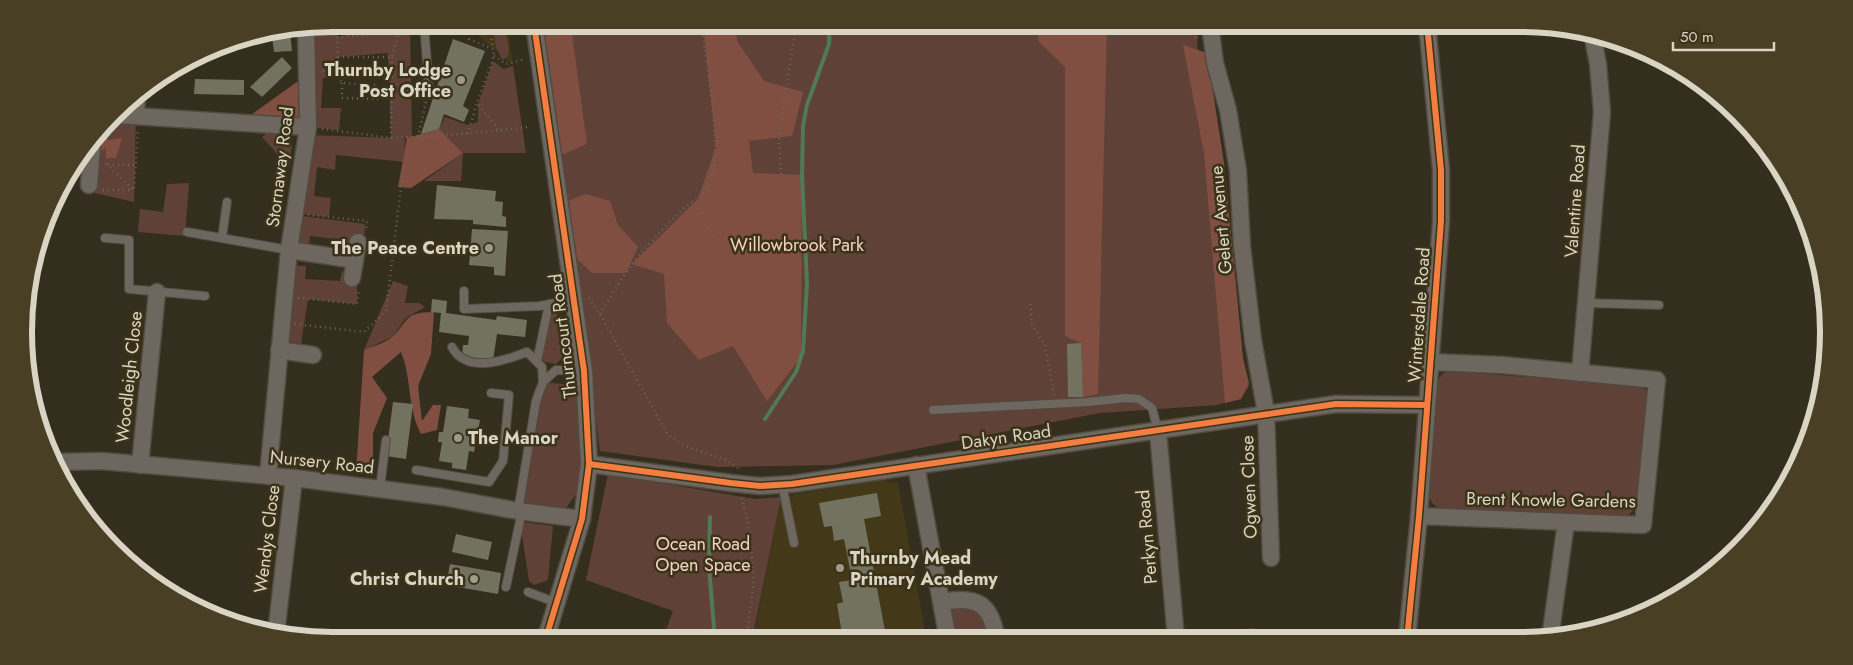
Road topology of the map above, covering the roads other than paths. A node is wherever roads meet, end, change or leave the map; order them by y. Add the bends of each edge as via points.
1 (425, 32) edge
2 (536, 32) edge
3 (1211, 32) edge
4 (1428, 32) edge
5 (306, 34) edge
6 (1594, 42) edge
7 (429, 88) road end
8 (137, 105) edge
9 (126, 115) edge
10 (138, 115) junction
11 (308, 127) junction
12 (92, 153) edge
13 (89, 185) dead end
14 (227, 202) dead end
15 (187, 232) dead end
16 (105, 238) dead end
17 (222, 238) junction
18 (358, 242) dead end
19 (289, 250) junction
20 (354, 260) junction
21 (352, 278) dead end
22 (464, 291) dead end
23 (157, 292) junction
24 (205, 296) dead end
25 (580, 296) junction
26 (1586, 303) junction
27 (549, 304) junction
28 (1660, 305) dead end
29 (452, 347) dead end
30 (278, 350) junction
31 (313, 355) dead end
32 (537, 361) junction
33 (1431, 362) junction
34 (584, 371) junction
35 (1580, 373) junction
36 (543, 382) junction
37 (491, 393) dead end
38 (1427, 405) junction
39 (934, 410) dead end
40 (1266, 413) junction
41 (1158, 431) junction
42 (386, 440) dead end
43 (62, 462) edge
44 (590, 464) junction
45 (140, 465) junction
46 (916, 465) junction
47 (416, 470) dead end
48 (268, 476) junction
49 (294, 478) junction
50 (782, 484) junction
51 (380, 488) junction
52 (520, 511) junction
53 (1419, 516) junction
54 (582, 519) junction
55 (1566, 522) junction
56 (794, 543) dead end
57 (1271, 558) dead end
58 (506, 587) dead end
59 (528, 592) dead end
60 (942, 602) junction
61 (556, 603) junction
62 (277, 627) edge
63 (1551, 631) edge
64 (548, 632) edge
65 (947, 632) edge
66 (995, 632) edge
67 (1175, 632) edge
68 (1408, 632) edge

1 - 7 lane
2 - 25 street, Thurncourt Road
3 - 40 street, Gelert Avenue via 1238,171 1242,246
4 - 33 street, Wintersdale Road via 1442,170 1442,221
5 - 11 street, Stornaway Road
6 - 26 street, Valentine Road via 1602,112
8 - 10 street
9 - 10 street
10 - 11 street
11 - 19 street, Stornaway Road
12 - 13 street
14 - 17 lane
15 - 17 lane
16 - 23 lane via 129,240 129,289
17 - 19 lane
18 - 20 street
19 - 20 street, Stornaway Road
19 - 30 street, Stornaway Road
20 - 21 street
22 - 27 lane via 464,309 516,309
23 - 24 lane
23 - 45 street, Woodleigh Close
25 - 27 lane
25 - 34 street, Thurncourt Road
26 - 28 lane
26 - 35 street, Valentine Road
27 - 32 lane
29 - 32 lane via 456,356 468,361 491,363 527,352
30 - 31 street
30 - 48 street, Stornaway Road
32 - 36 lane via 542,367
33 - 35 street, Brent Knowle Gardens
33 - 38 street, Wintersdale Road
34 - 36 lane via 556,370
34 - 44 street, Thurncourt Road
35 - 55 street, Brent Knowle Gardens via 1657,380 1643,525
36 - 52 lane via 536,401
37 - 47 lane via 509,395 502,461 489,482
38 - 40 street, Dakyn Road via 1336,404
38 - 53 street, Wintersdale Road
39 - 41 lane via 1139,399 1152,408
40 - 41 street, Dakyn Road
40 - 57 street, Ogwen Close
41 - 46 street, Dakyn Road
41 - 67 street, Perkyn Road
42 - 51 lane
43 - 45 street, Nursery Road
44 - 50 street, Dakyn Road via 706,480 738,479
44 - 54 street, Thurncourt Road
45 - 48 street, Nursery Road
46 - 50 street, Dakyn Road
46 - 60 street
48 - 49 street, Nursery Road
49 - 51 street, Nursery Road
49 - 62 street, Wendys Close
50 - 56 lane
51 - 52 street, Nursery Road
52 - 54 street, Nursery Road
52 - 58 lane
53 - 55 street, Brent Knowle Gardens
53 - 68 street, Wintersdale Road
54 - 61 street, Thurncourt Road
55 - 63 street
59 - 61 lane
60 - 65 street
60 - 66 street via 958,599 981,603 991,616
61 - 64 street, Thurncourt Road

